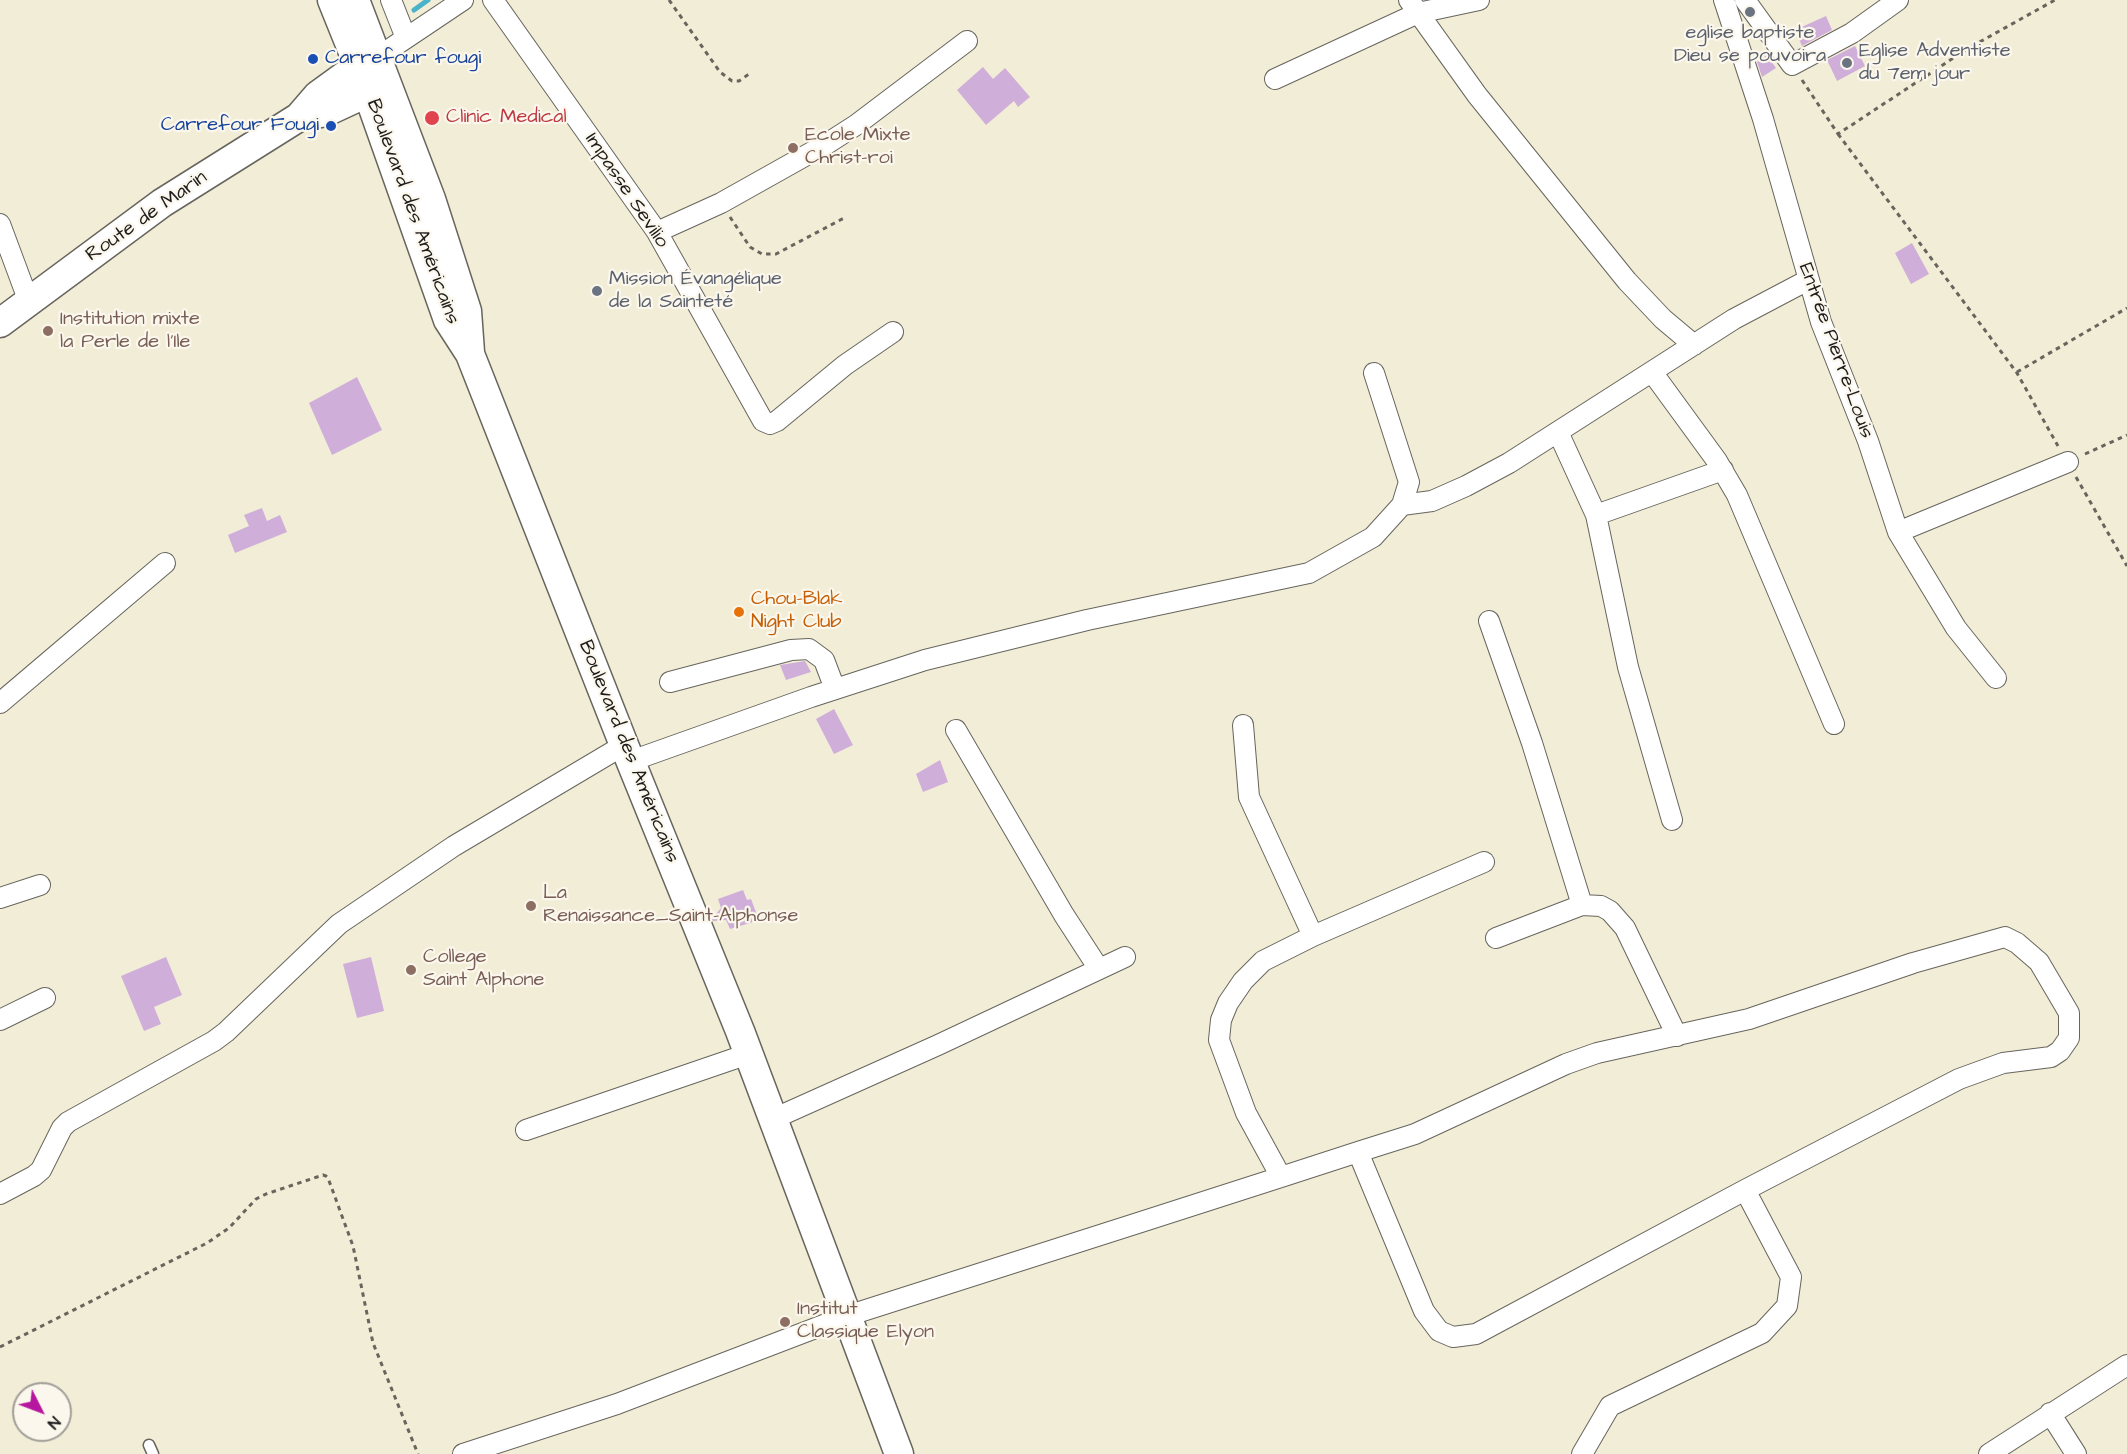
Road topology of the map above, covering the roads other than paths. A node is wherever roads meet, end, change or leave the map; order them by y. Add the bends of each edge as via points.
1 (332, 0) edge
2 (355, 0) edge
3 (391, 0) edge
4 (463, 0) edge
5 (493, 0) edge
6 (1479, 0) edge
7 (1724, 0) edge
8 (1745, 0) edge
9 (1898, 0) edge
10 (1414, 6) edge
11 (406, 38) junction
12 (967, 41) dead end
13 (373, 75) junction
14 (1275, 79) dead end
15 (0, 224) edge
16 (657, 232) junction
17 (1808, 280) junction
18 (29, 302) junction
19 (0, 323) edge
20 (893, 332) dead end
21 (1694, 345) junction
22 (1652, 372) junction
23 (1374, 373) dead end
24 (1558, 432) junction
25 (2068, 462) road end
26 (1723, 470) junction
27 (1402, 504) junction
28 (1596, 515) junction
29 (1898, 532) junction
30 (165, 563) dead end
31 (1489, 621) dead end
32 (1996, 678) dead end
33 (670, 682) dead end
34 (835, 689) junction
35 (0, 703) edge
36 (1243, 724) dead end
37 (1834, 724) dead end
38 (956, 730) dead end
39 (628, 753) junction
40 (1672, 820) dead end
41 (1484, 862) dead end
42 (40, 885) dead end
43 (0, 898) edge
44 (1582, 905) junction
45 (1313, 936) junction
46 (1496, 938) dead end
47 (1125, 957) dead end
48 (1100, 969) junction
49 (45, 998) dead end
50 (0, 1020) edge
51 (1677, 1036) junction
52 (748, 1054) junction
53 (773, 1119) junction
54 (526, 1130) dead end
55 (1358, 1152) junction
56 (1281, 1177) junction
57 (1745, 1190) junction
58 (0, 1194) edge
59 (847, 1316) junction
60 (2127, 1365) edge
61 (2050, 1413) junction
62 (463, 1454) edge
63 (899, 1454) edge
64 (1582, 1454) edge
65 (1989, 1454) edge
66 (2076, 1454) edge

1 - 13 main road, Boulevard des Américains
2 - 13 main road, Boulevard des Américains
3 - 11 street
4 - 11 street
5 - 16 street, Impasse Sevilio
6 - 10 street
7 - 17 street, Entrée Pierre-Louis via 1763,119
8 - 9 street via 1792,65 1852,33
10 - 14 street
10 - 21 street via 1477,95 1627,281
11 - 13 street
12 - 16 street via 843,133 721,203
13 - 18 main road, Route de Marin via 318,95 299,117 162,203
13 - 39 main road, Boulevard des Américains via 431,199 467,311 470,354
15 - 18 street
16 - 20 street, Impasse Sevilio via 763,421 770,424
17 - 21 street
17 - 29 street, Entrée Pierre-Louis
18 - 19 main road, Route de Marin
21 - 22 street
22 - 24 street
22 - 26 street
23 - 27 street via 1409,482
24 - 27 street via 1466,486 1432,501
24 - 28 street
25 - 29 street
26 - 28 street
26 - 37 street
27 - 34 street via 1373,537 1309,573 948,654
28 - 40 street via 1628,667
29 - 32 street, Entrée Pierre-Louis via 1956,628
30 - 35 street
31 - 44 street
33 - 34 street via 791,650 809,649 824,660
34 - 39 street
36 - 45 street via 1249,797
38 - 48 street
39 - 52 main road, Boulevard des Américains
39 - 58 street via 454,846 339,924 226,1032 68,1122 41,1170
41 - 45 street
42 - 43 street
44 - 46 street
44 - 51 street via 1601,906 1624,928
45 - 56 street via 1263,961 1228,1002 1221,1020 1219,1040 1246,1113
47 - 48 street
48 - 53 street
49 - 50 street
51 - 55 street via 1597,1053 1566,1064 1415,1134
51 - 57 street via 1749,1019 1913,963 2005,937 2039,962 2069,1013 2069,1038 2060,1052 2051,1057 2003,1063 1959,1079
52 - 53 main road, Boulevard des Américains
52 - 54 street
53 - 59 main road, Boulevard des Américains
55 - 56 street
55 - 57 street via 1424,1311 1439,1331 1453,1337 1476,1334
56 - 59 street
57 - 64 street via 1791,1277 1788,1306 1762,1333 1610,1406
59 - 62 street via 617,1404
59 - 63 main road, Boulevard des Américains
60 - 61 street
61 - 65 street
61 - 66 street

